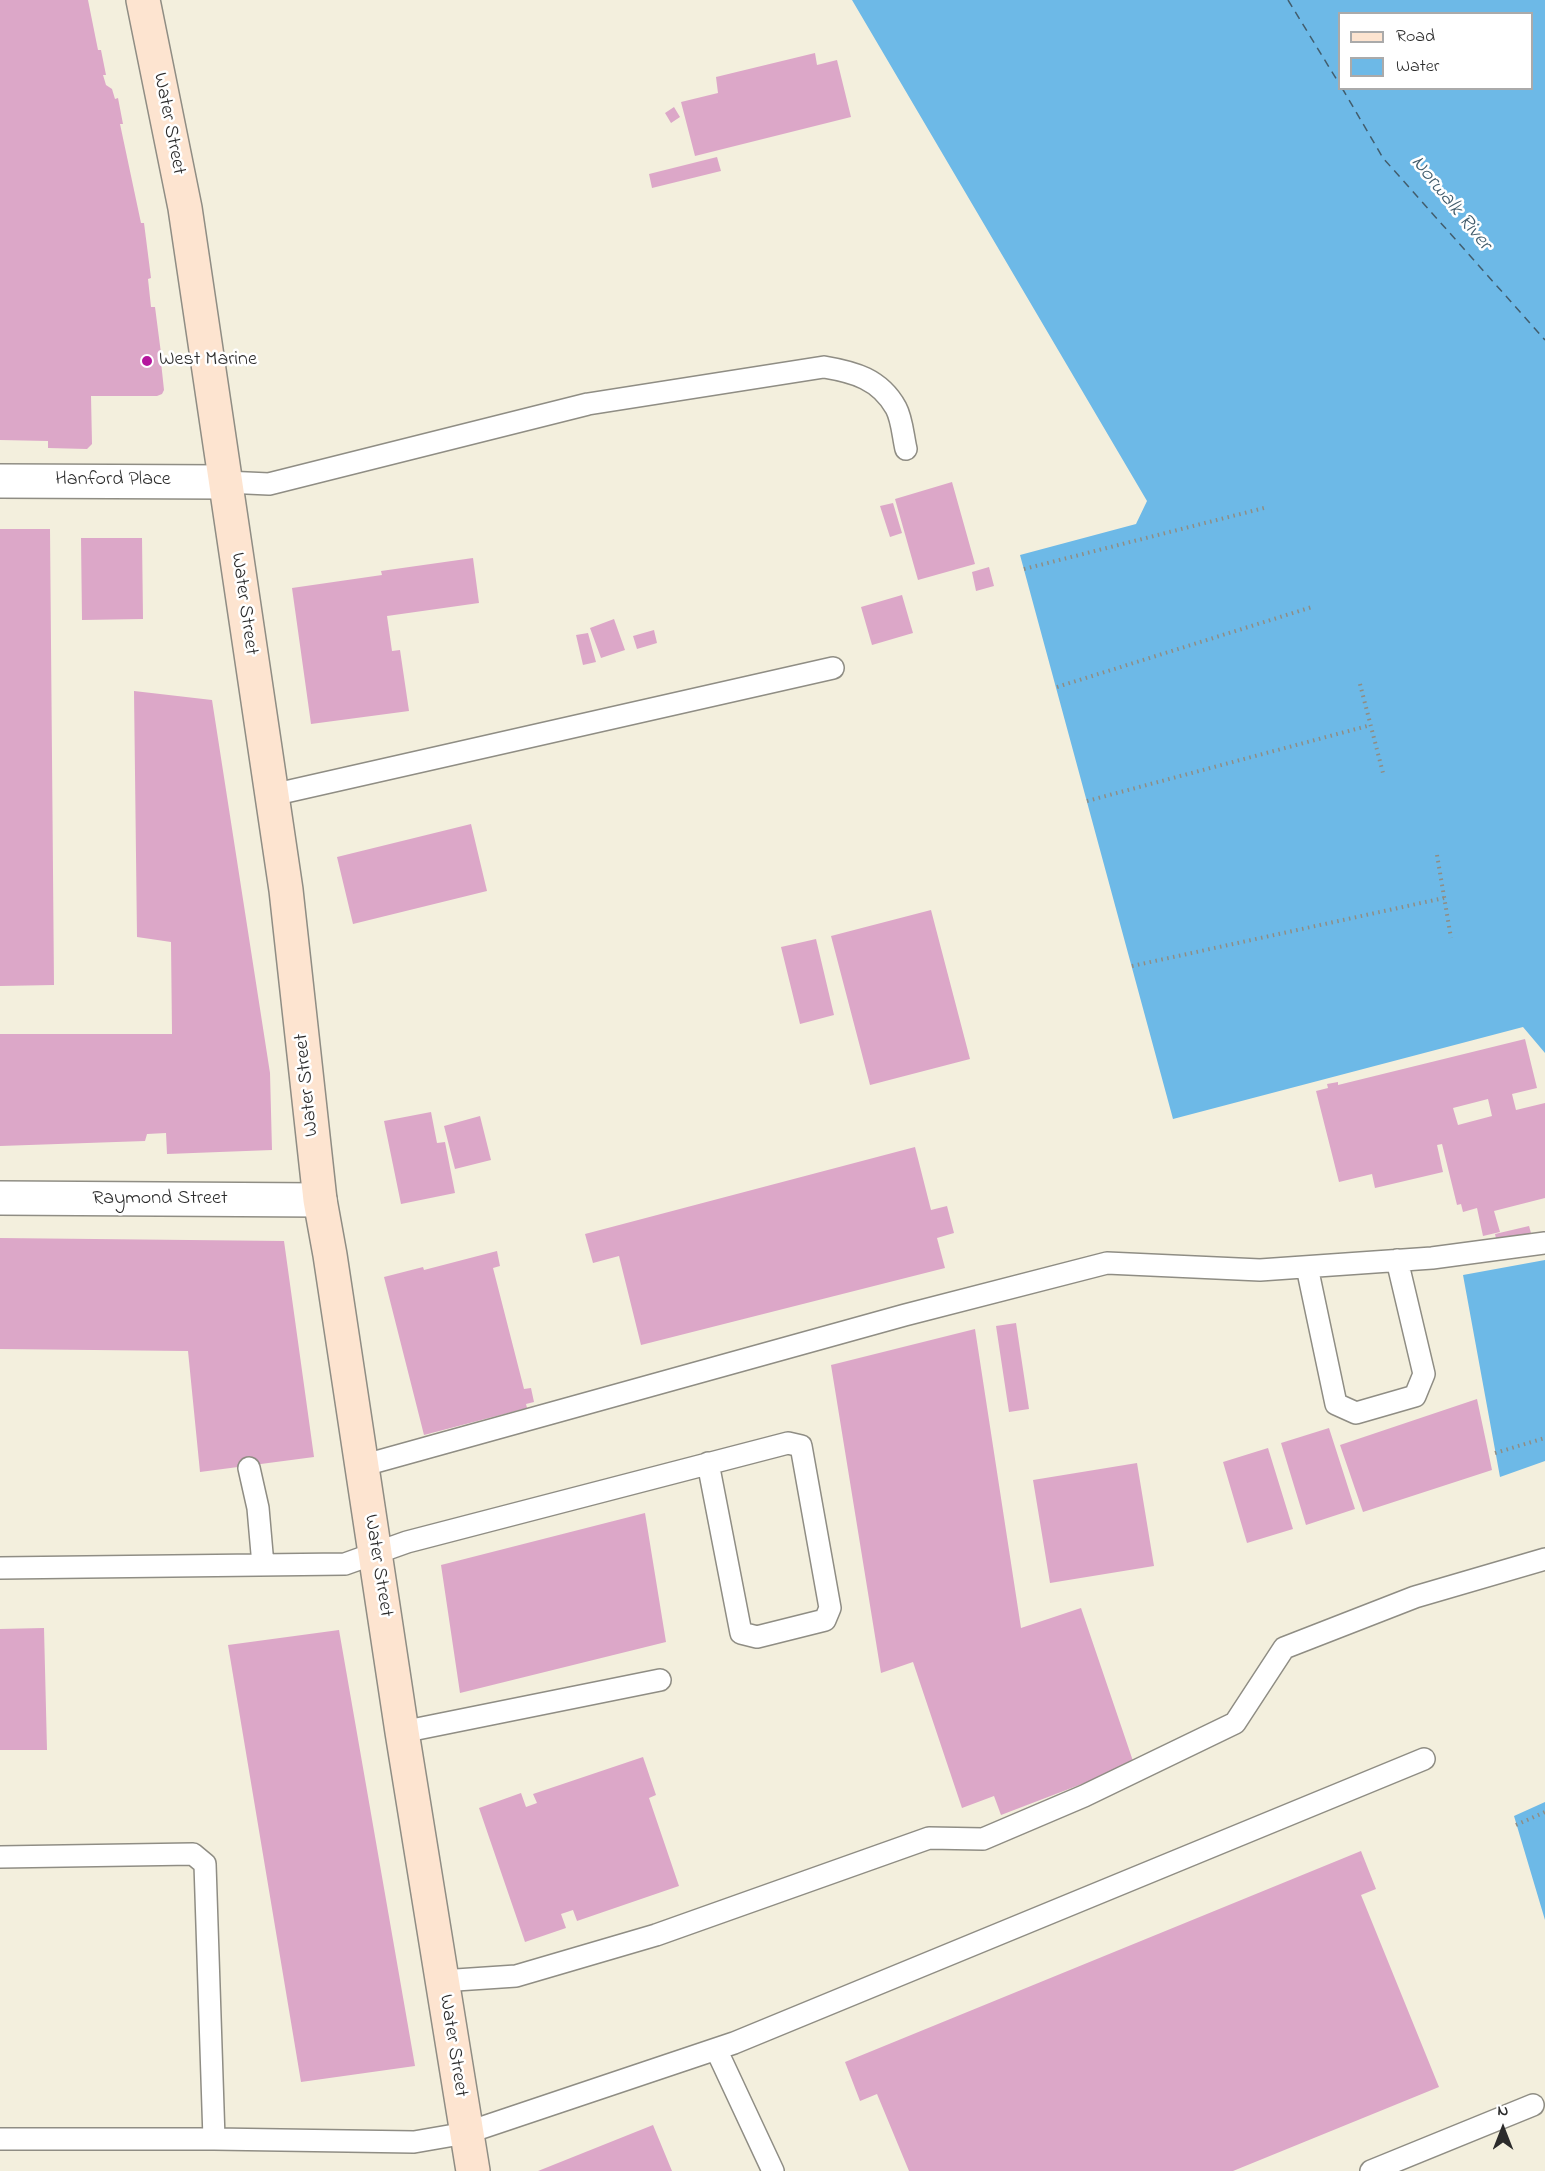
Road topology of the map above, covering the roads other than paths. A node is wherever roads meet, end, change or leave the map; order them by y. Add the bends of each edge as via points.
1 (143, 0) edge
2 (906, 449) dead end
3 (0, 480) edge
4 (225, 482) junction
5 (833, 668) dead end
6 (272, 795) junction
7 (0, 1198) edge
8 (321, 1200) junction
9 (1545, 1243) edge
10 (1397, 1260) junction
11 (1307, 1266) junction
12 (708, 1463) junction
13 (361, 1466) junction
14 (249, 1468) dead end
15 (375, 1554) junction
16 (1545, 1558) edge
17 (263, 1565) junction
18 (0, 1568) edge
19 (660, 1680) dead end
20 (402, 1732) junction
21 (1424, 1759) dead end
22 (0, 1857) edge
23 (441, 1981) junction
24 (716, 2049) junction
25 (1533, 2105) dead end
26 (466, 2133) junction
27 (0, 2139) edge
28 (214, 2139) junction
29 (473, 2171) edge
30 (773, 2171) edge
31 (1371, 2171) edge

1 - 4 main road, Water Street via 185,208
2 - 4 lane via 897,409 881,388 853,372 824,367 588,404 269,484
3 - 4 street, Hanford Place
4 - 6 main road, Water Street
5 - 6 lane
6 - 8 main road, Water Street
7 - 8 street, Raymond Street
8 - 13 main road, Water Street
9 - 10 lane
10 - 11 lane
10 - 11 lane via 1424,1374 1415,1396 1356,1413 1336,1404
11 - 13 lane via 1260,1270 1107,1263
12 - 12 lane via 741,1633 757,1636 825,1620 830,1608 801,1446 788,1443
12 - 15 lane via 407,1542
13 - 15 main road, Water Street
14 - 17 lane via 258,1508
15 - 17 lane via 345,1564
15 - 20 main road, Water Street
16 - 23 lane via 1415,1597 1284,1648 1235,1723 1084,1796 983,1839 929,1838 656,1935 537,1970 504,1978
17 - 18 lane
19 - 20 lane
20 - 23 main road, Water Street
21 - 24 lane
22 - 28 lane via 193,1854 205,1864
23 - 26 main road, Water Street
24 - 26 lane
24 - 30 lane
25 - 31 lane
26 - 28 lane via 414,2142
26 - 29 main road, Water Street
27 - 28 lane

